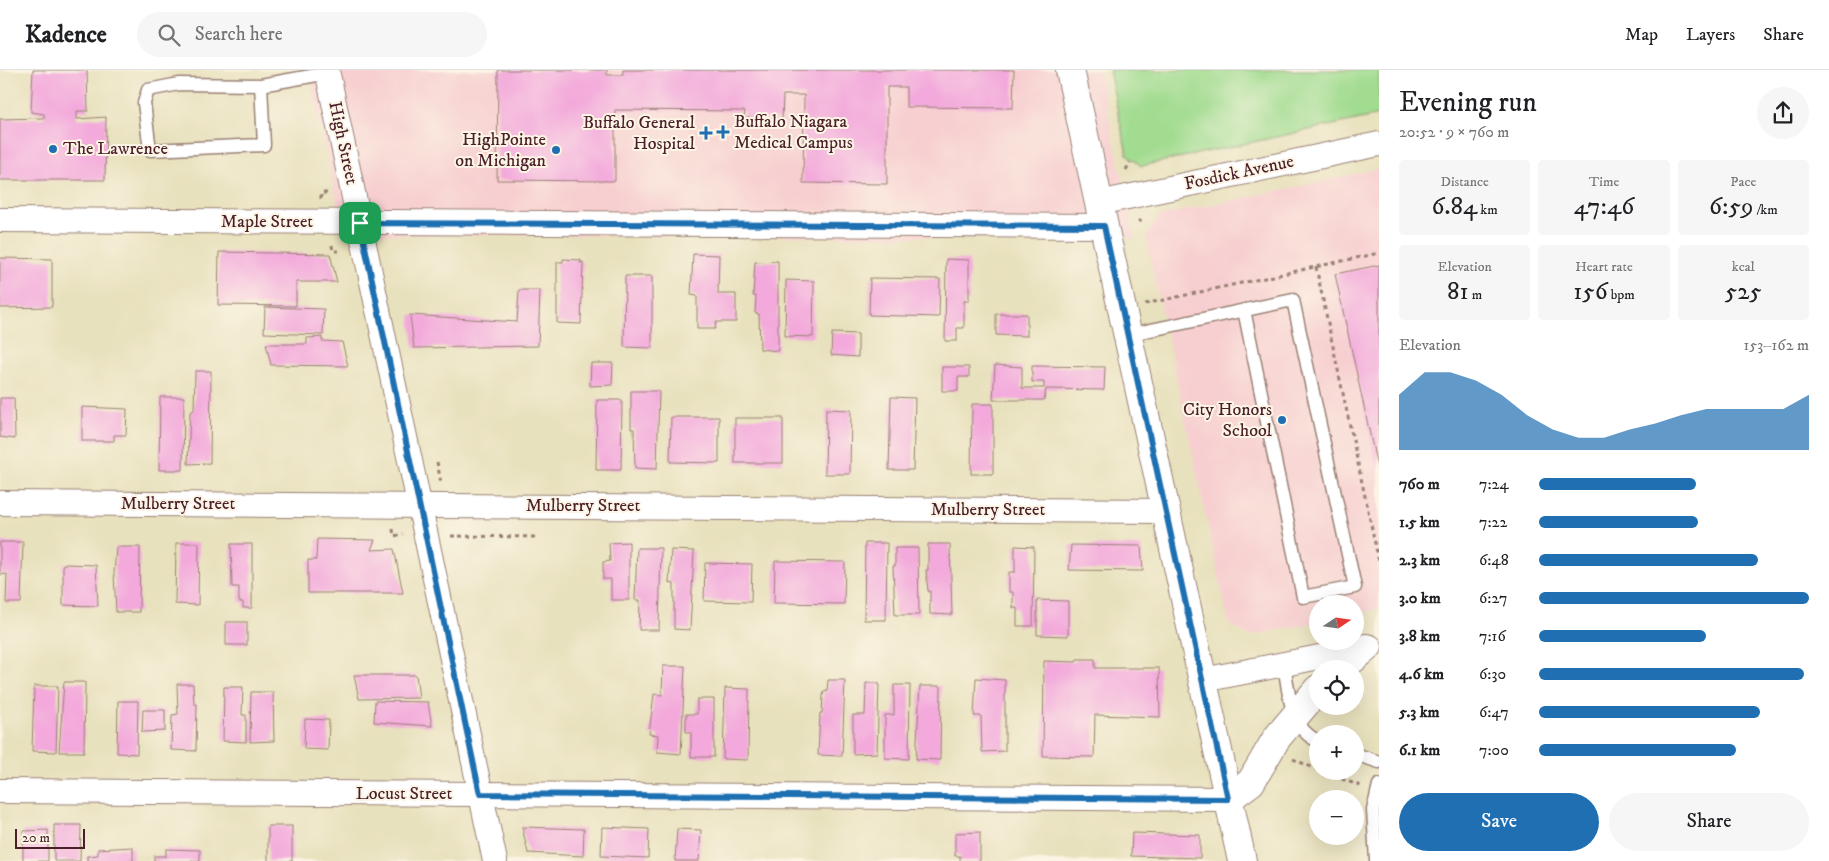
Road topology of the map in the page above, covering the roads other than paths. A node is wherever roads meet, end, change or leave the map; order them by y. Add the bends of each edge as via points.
1 (1070, 70) edge
2 (328, 71) edge
3 (261, 85) junction
4 (1379, 144) edge
5 (1101, 215) junction
6 (0, 220) edge
7 (360, 223) junction
8 (1244, 310) junction
9 (1127, 335) junction
10 (0, 503) edge
11 (420, 505) junction
12 (1166, 511) junction
13 (1373, 646) edge
14 (1354, 660) edge
15 (1284, 664) junction
16 (1203, 680) junction
17 (1309, 699) edge
18 (1294, 715) junction
19 (1309, 737) edge
20 (1364, 757) edge
21 (1379, 762) edge
22 (1379, 787) edge
23 (0, 791) edge
24 (480, 794) junction
25 (1228, 799) junction
26 (495, 861) edge
27 (1242, 861) edge
28 (1376, 861) edge

1 - 5 street
2 - 3 lane
2 - 7 street, High Street
3 - 3 lane via 179,84 148,90 144,103 150,150 264,145
4 - 5 street, Fosdick Avenue
5 - 7 street, Maple Street
5 - 9 street
6 - 7 street, Maple Street
7 - 11 street, High Street
8 - 8 lane via 1303,597 1355,587 1293,300
8 - 9 lane
9 - 12 street
10 - 11 street, Mulberry Street
11 - 12 street, Mulberry Street
11 - 24 street, High Street
12 - 16 street
13 - 14 street
13 - 15 street
15 - 16 street
15 - 18 lane
16 - 25 street
17 - 18 street
18 - 19 lane
18 - 25 street via 1251,782
20 - 21 lane
22 - 28 lane via 1373,810
23 - 24 street, Locust Street
24 - 25 street, Locust Street
24 - 26 street, High Street
25 - 27 street

